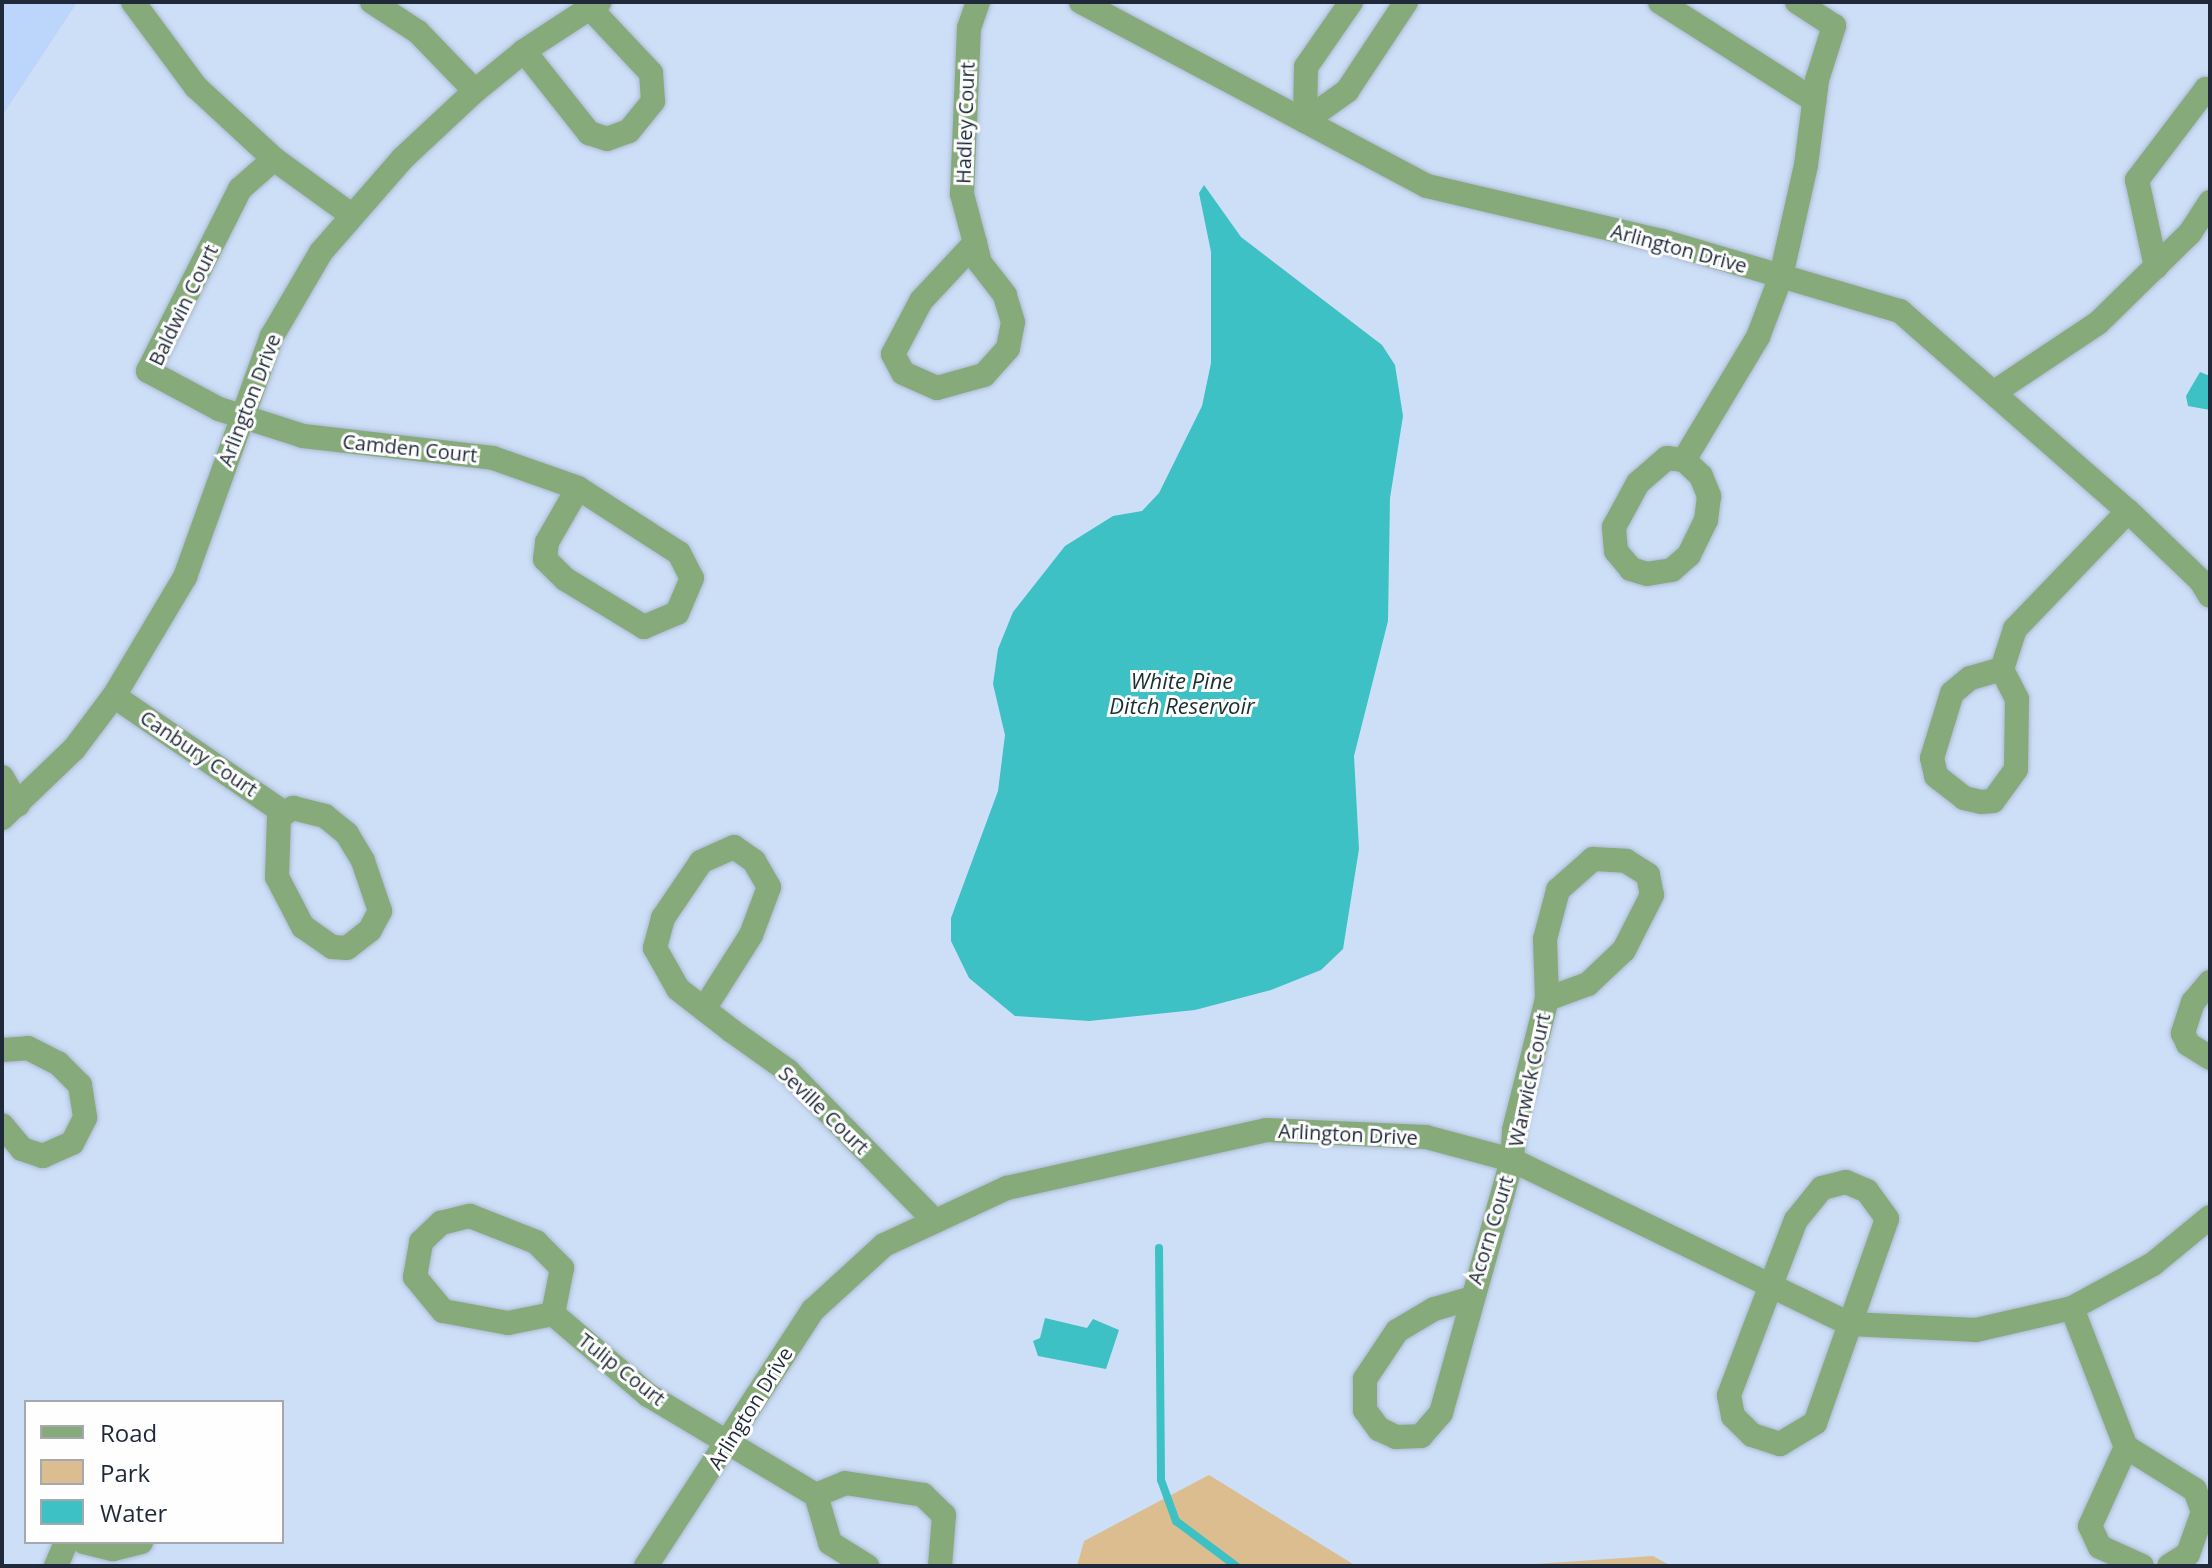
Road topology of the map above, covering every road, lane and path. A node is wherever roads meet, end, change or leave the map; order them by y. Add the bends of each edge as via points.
1 (133, 2) edge
2 (372, 2) edge
3 (978, 2) edge
4 (1081, 2) edge
5 (1351, 2) edge
6 (1406, 2) edge
7 (1660, 2) edge
8 (1797, 2) edge
9 (594, 5) edge
10 (524, 51) junction
11 (475, 91) junction
12 (2210, 91) edge
13 (1814, 100) junction
14 (1305, 121) junction
15 (274, 159) junction
16 (2210, 202) edge
17 (350, 214) junction
18 (975, 243) junction
19 (2156, 267) junction
20 (1781, 276) junction
21 (1996, 391) junction
22 (240, 415) junction
23 (1684, 460) junction
24 (578, 488) junction
25 (2128, 511) junction
26 (2207, 584) edge
27 (2002, 669) junction
28 (114, 696) junction
29 (2, 777) edge
30 (10, 811) edge
31 (283, 812) junction
32 (2210, 982) edge
33 (1547, 999) junction
34 (704, 1009) junction
35 (2, 1050) edge
36 (2210, 1058) edge
37 (2, 1125) edge
38 (1512, 1160) junction
39 (2210, 1217) edge
40 (935, 1221) junction
41 (1772, 1288) junction
42 (1469, 1299) junction
43 (2072, 1308) junction
44 (553, 1314) junction
45 (1850, 1324) junction
46 (731, 1440) junction
47 (2126, 1447) junction
48 (816, 1495) junction
49 (65, 1544) edge
50 (92, 1544) edge
51 (133, 1544) edge
52 (56, 1566) edge
53 (646, 1566) edge
54 (867, 1566) edge
55 (940, 1566) edge
56 (2142, 1566) edge
57 (2169, 1566) edge

1 - 15 street via 196,87
2 - 11 street via 418,32
3 - 18 street, Hadley Court via 969,28 962,194
4 - 14 street, Arlington Drive
5 - 14 street via 1306,67
6 - 14 street via 1347,91
7 - 13 street
8 - 13 street via 1834,26
9 - 10 street, Arlington Drive
9 - 10 street via 651,73 653,101 629,131 607,139 589,133
10 - 11 street, Arlington Drive
11 - 17 street, Arlington Drive
12 - 19 street via 2206,89 2137,180
13 - 20 street
14 - 20 street, Arlington Drive via 1427,186 1662,241
15 - 17 street
15 - 22 street, Baldwin Court via 240,189 148,371
16 - 19 street via 2190,233
17 - 22 street, Arlington Drive via 272,336
18 - 18 street, Hadley Court via 921,301 893,354 903,373 937,388 984,375 1008,348 1013,322 1005,295 980,263
19 - 21 street via 2098,323
20 - 21 street, Arlington Drive via 1900,311
20 - 23 street via 1758,337
21 - 25 street, Arlington Drive
22 - 24 street, Camden Court via 303,436 493,458
22 - 28 street, Arlington Drive via 185,577
23 - 23 street via 1667,458 1655,465 1627,500 1614,527 1616,551 1631,569 1647,574 1672,570 1706,520 1709,496 1701,476
24 - 24 street, Camden Court via 547,542 545,559 565,579 644,627 677,613 692,578 679,553
25 - 26 street, Arlington Drive
25 - 27 street via 2015,629
27 - 27 street via 1970,678 1952,693 1932,758 1936,776 1952,790 1981,802 1993,801 2016,769 2017,699
28 - 30 street, Arlington Drive via 74,749
28 - 31 street, Canbury Court
29 - 30 street
31 - 31 street, Canbury Court via 277,877 289,907 303,927 332,947 358,942 380,911 363,861 347,834 325,816 293,808
32 - 36 street via 2193,1002 2183,1033 2188,1044
33 - 33 street, Warwick Court via 1588,984 1624,950 1652,895 1648,875 1626,861 1593,859 1558,890 1545,939
33 - 38 street, Warwick Court via 1514,1130
34 - 34 street, Seville Court via 751,935 769,887 754,861 734,847 701,862 663,918 655,948 678,989
34 - 40 street, Seville Court via 788,1071
35 - 37 street via 28,1048 58,1063 80,1085 85,1118 72,1143 43,1156 22,1149
38 - 40 street, Arlington Drive via 1426,1137 1266,1130 1007,1188
38 - 41 street, Arlington Drive
38 - 42 street, Acorn Court
39 - 43 street, Arlington Drive via 2153,1264
40 - 46 street, Arlington Drive via 884,1245 813,1310 753,1396
41 - 45 street, Arlington Drive
41 - 45 street via 1809,1199 1822,1188 1846,1182 1867,1191 1887,1219
41 - 45 street via 1729,1395 1733,1416 1752,1435 1780,1444 1815,1423
42 - 42 street, Acorn Court via 1434,1309 1397,1331 1365,1379 1365,1410 1379,1429 1396,1437 1421,1436 1441,1413
43 - 45 street, Arlington Drive via 1976,1330
43 - 47 street
44 - 44 street via 562,1268 536,1242 470,1216 441,1223 421,1242 415,1277 443,1311 508,1323
44 - 46 street, Tulip Court via 648,1395
46 - 48 street, Tulip Court
46 - 53 street, Arlington Drive
47 - 56 street via 2090,1526 2100,1547
47 - 57 street via 2195,1490 2203,1512 2188,1554
48 - 54 street via 830,1543
48 - 55 street via 845,1483 923,1495 944,1515
49 - 52 street
50 - 51 street via 113,1549

